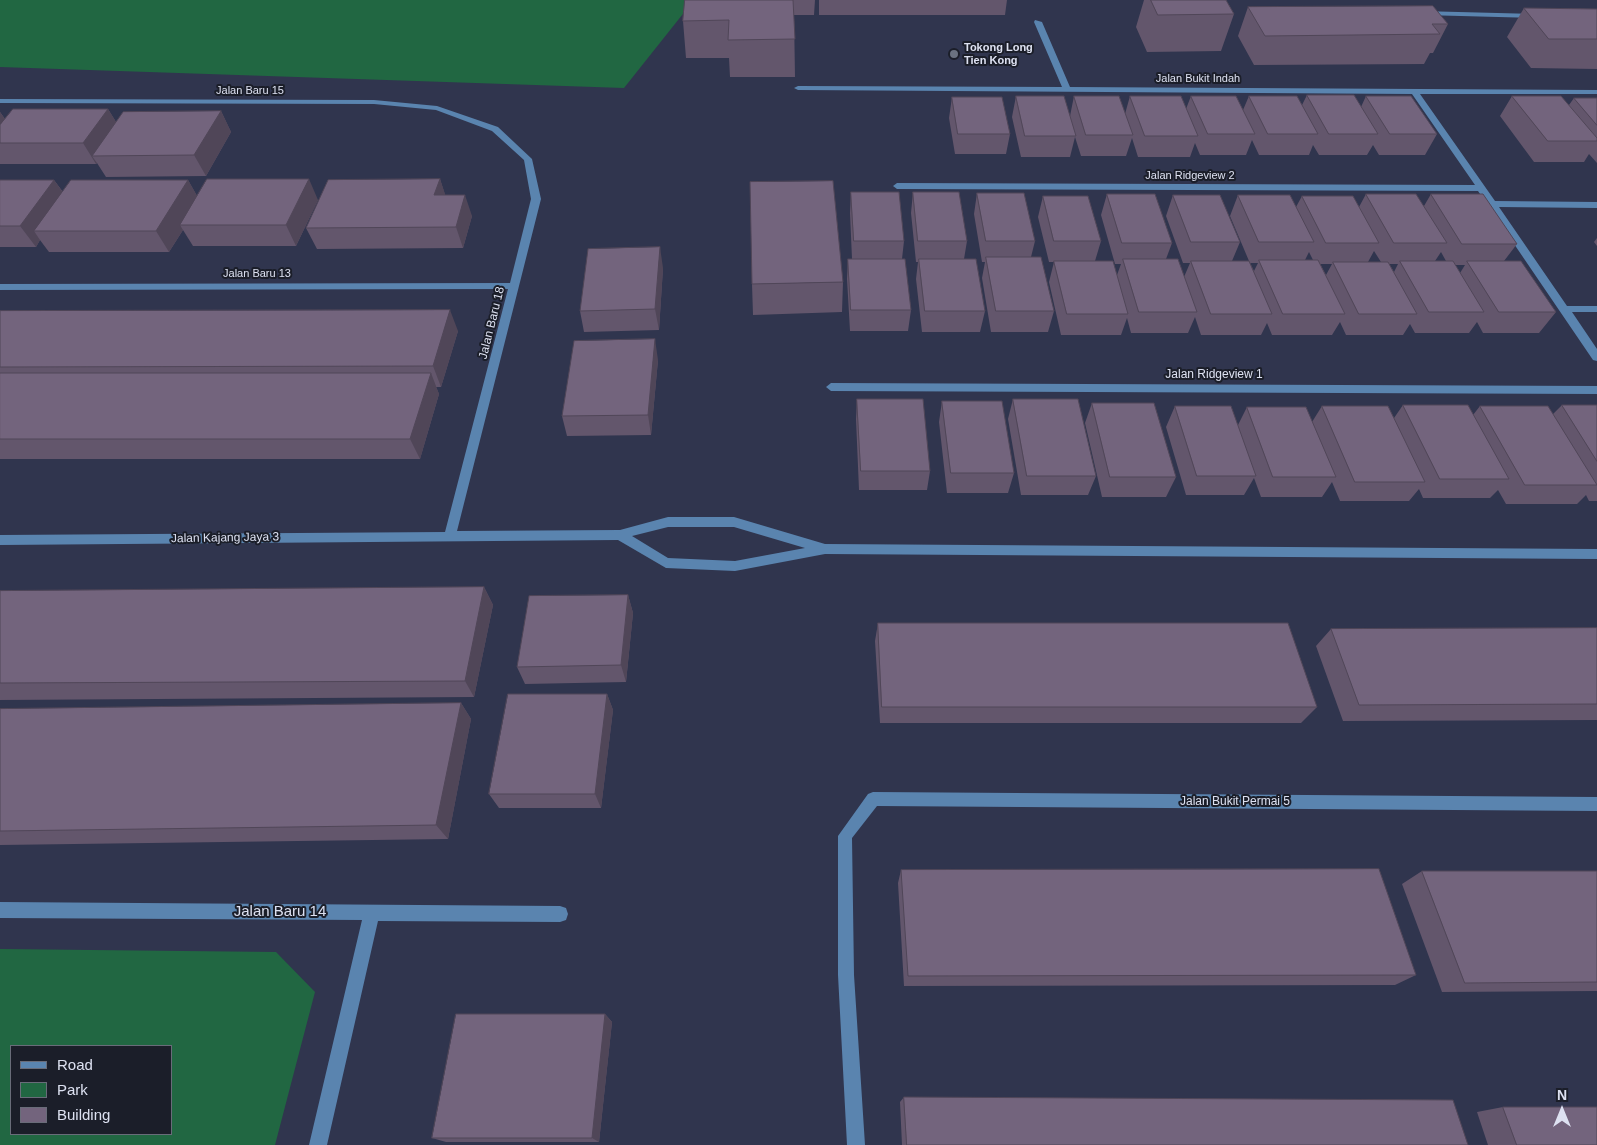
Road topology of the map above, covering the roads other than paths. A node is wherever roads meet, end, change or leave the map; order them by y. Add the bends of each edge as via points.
1 (1415, 13) edge
2 (1541, 16) edge
3 (1038, 22) dead end
4 (798, 88) dead end
5 (1067, 89) junction
6 (1415, 92) junction
7 (1597, 92) edge
8 (0, 101) edge
9 (495, 129) joint
10 (897, 186) dead end
11 (1482, 188) junction
12 (1493, 204) junction
13 (1597, 205) edge
14 (515, 286) junction
15 (0, 288) edge
16 (1564, 309) junction
17 (1597, 309) edge
18 (1597, 357) edge
19 (831, 387) dead end
20 (1597, 390) edge
21 (450, 535) junction
22 (620, 535) junction
23 (0, 540) edge
24 (825, 549) junction
25 (1597, 554) edge
26 (1597, 804) edge
27 (0, 910) edge
28 (372, 913) junction
29 (560, 914) dead end
30 (318, 1145) edge
31 (856, 1145) edge

1 - 2 street
3 - 5 street
4 - 5 street, Jalan Bukit Indah
5 - 6 street, Jalan Bukit Indah
6 - 7 street, Jalan Bukit Indah
6 - 11 street
8 - 9 street, Jalan Baru 15 via 374,102 437,108
9 - 14 street, Jalan Baru 18 via 528,159 536,199
10 - 11 street, Jalan Ridgeview 2
11 - 12 street
12 - 13 street
12 - 16 street
14 - 15 street, Jalan Baru 13
14 - 21 street, Jalan Baru 18
16 - 17 street
16 - 18 street
19 - 20 street, Jalan Ridgeview 1
21 - 22 street, Jalan Kajang Jaya 3
21 - 23 street, Jalan Kajang Jaya 3
22 - 24 street, Jalan Kajang Jaya 3 via 668,522 734,522
22 - 24 street via 666,563 735,566
24 - 25 street
26 - 31 street, Jalan Bukit Permai 5 via 874,799 844,836 846,975
27 - 28 street, Jalan Baru 14
28 - 29 street, Jalan Baru 14
28 - 30 street

